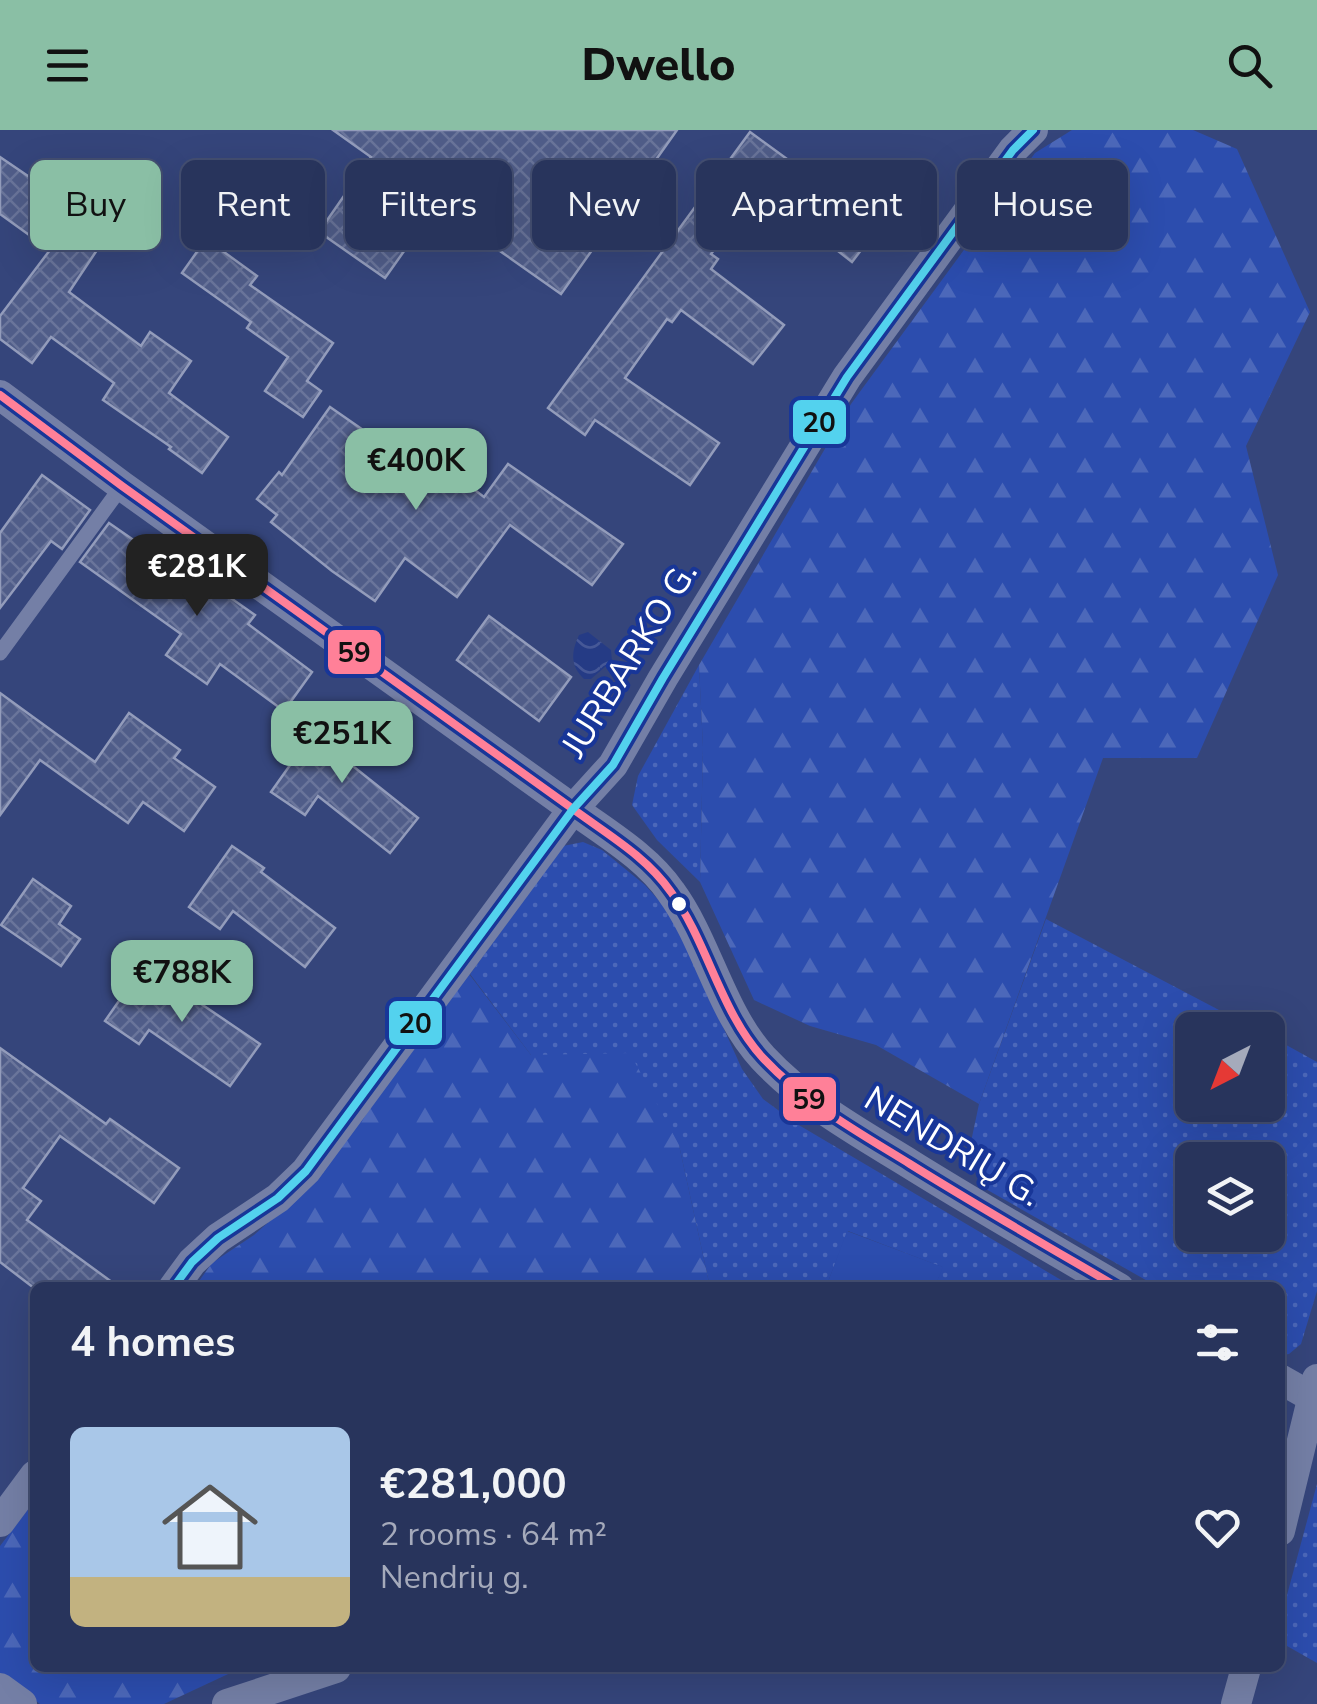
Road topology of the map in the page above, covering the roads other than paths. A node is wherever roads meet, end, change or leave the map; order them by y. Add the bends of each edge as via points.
1 (1034, 130) edge
2 (0, 395) edge
3 (122, 486) junction
4 (0, 654) edge
5 (574, 808) junction
6 (177, 1282) edge
7 (1109, 1282) edge
8 (1285, 1381) edge
9 (1315, 1392) edge
10 (30, 1482) edge
11 (1285, 1511) edge
12 (0, 1522) edge
13 (324, 1672) edge
14 (1245, 1672) edge
15 (0, 1688) edge
16 (22, 1704) edge
17 (228, 1704) edge
18 (1236, 1704) edge

1 - 5 street, JURBARKO G. via 848,377 613,765
2 - 3 street, NENDRIŲ G.
3 - 4 lane
3 - 5 street, NENDRIŲ G.
5 - 6 street, JURBARKO G. via 306,1171 218,1238
5 - 7 street, NENDRIŲ G. via 672,892 759,1054 794,1090
8 - 9 street
9 - 11 street
10 - 12 street
13 - 17 street
14 - 18 street
15 - 16 street

